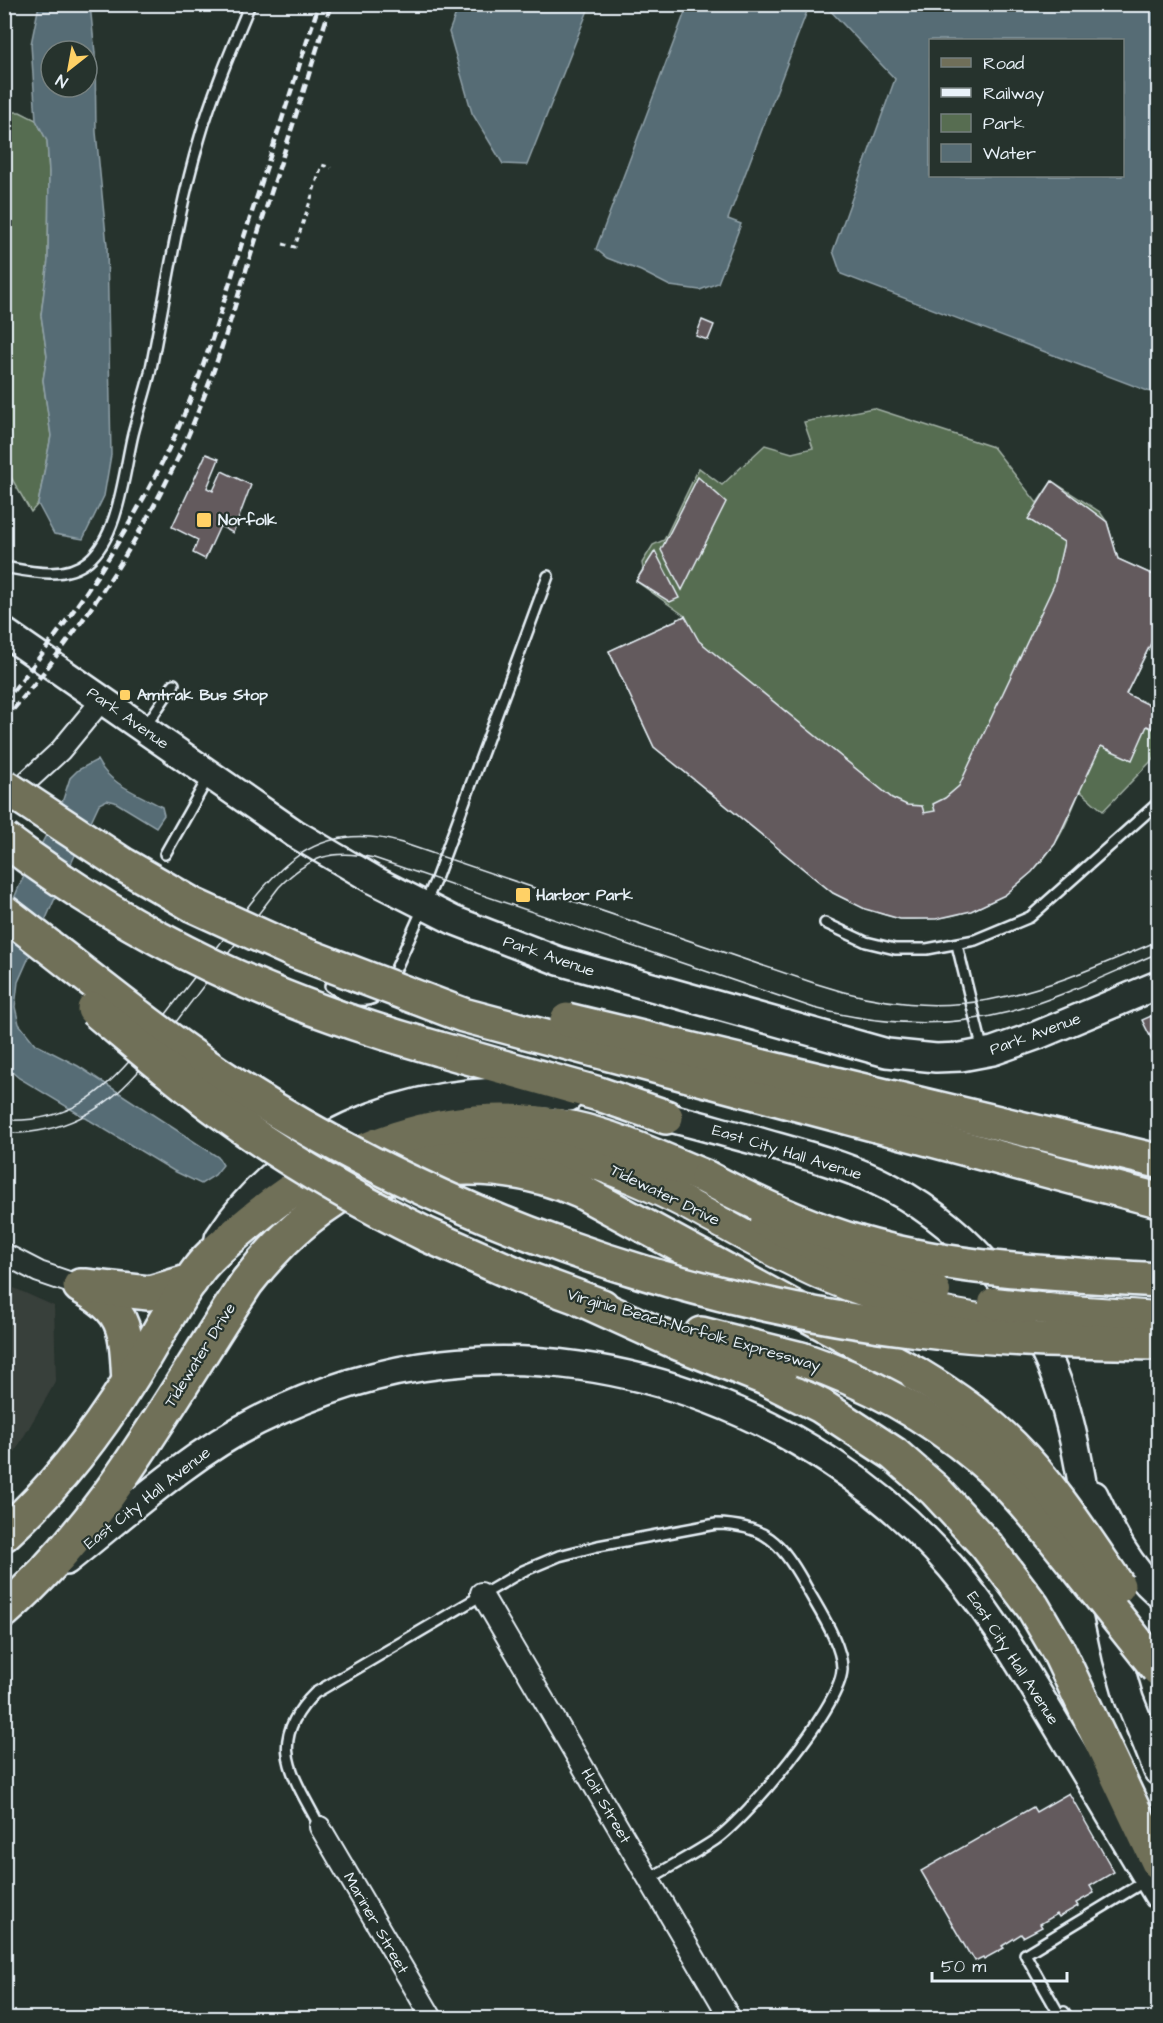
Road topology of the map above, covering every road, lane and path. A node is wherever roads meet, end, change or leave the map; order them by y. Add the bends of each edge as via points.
1 (250, 4) edge
2 (331, 168) dead end
3 (284, 244) dead end
4 (4, 567) edge
5 (548, 576) dead end
6 (4, 632) edge
7 (174, 684) dead end
8 (102, 700) junction
9 (144, 729) junction
10 (210, 776) junction
11 (4, 786) edge
12 (4, 802) edge
13 (1158, 803) edge
14 (4, 838) edge
15 (165, 854) dead end
16 (424, 906) junction
17 (4, 912) edge
18 (825, 923) dead end
19 (4, 926) edge
20 (957, 945) junction
21 (325, 974) junction
22 (1158, 985) edge
23 (983, 1053) junction
24 (666, 1117) junction
25 (1158, 1161) edge
26 (363, 1184) junction
27 (699, 1190) junction
28 (1158, 1200) edge
29 (4, 1254) edge
30 (196, 1274) junction
31 (1158, 1280) edge
32 (80, 1286) junction
33 (581, 1299) junction
34 (1158, 1317) edge
35 (1158, 1343) edge
36 (129, 1382) junction
37 (1078, 1460) junction
38 (4, 1534) edge
39 (482, 1593) junction
40 (1158, 1593) edge
41 (9, 1607) edge
42 (1158, 1651) edge
43 (1158, 1670) edge
44 (1138, 1722) junction
45 (1158, 1741) edge
46 (1158, 1771) edge
47 (320, 1827) joint
48 (649, 1879) junction
49 (1155, 1879) edge
50 (425, 2016) edge
51 (1059, 2017) edge
52 (730, 2019) edge

1 - 4 lane via 200,136 149,376 112,523 99,549 75,569 36,573
2 - 3 path via 322,165 295,248
5 - 16 lane
6 - 8 main road, Park Avenue
7 - 9 lane
8 - 9 main road, Park Avenue
8 - 12 street via 60,751
9 - 10 main road, Park Avenue
10 - 15 lane
10 - 16 main road, Park Avenue via 315,846
11 - 21 highway, bridge via 159,887
13 - 20 lane via 1030,917
14 - 24 highway, bridge via 108,909 196,959 262,990 330,1016
16 - 21 lane via 391,980 377,996 366,1001 345,997
16 - 23 main road, Park Avenue via 559,961 878,1051 936,1058
17 - 35 highway, bridge via 165,1036 272,1108 407,1182 547,1241 688,1286 853,1321 997,1337
18 - 20 lane via 866,942 895,949
19 - 33 highway, Virginia Beach-Norfolk Expressway, bridge via 170,1074 280,1153 425,1234
20 - 23 lane
21 - 25 highway, bridge
21 - 28 highway, bridge via 463,1015
22 - 23 main road, Park Avenue via 1038,1035
24 - 30 main road, East City Hall Avenue via 564,1096 512,1092 454,1095 379,1114 330,1136 267,1180 236,1214
24 - 37 main road, East City Hall Avenue via 852,1170 894,1190 947,1224 992,1270 1038,1336 1059,1386
26 - 27 main road, Tidewater Drive via 393,1168 442,1153 519,1148 558,1152 632,1176
26 - 41 highway, Tidewater Drive via 297,1226 262,1263 115,1485 55,1559
26 - 42 highway, bridge via 405,1174 466,1167 523,1172 561,1183 916,1374 974,1413 1029,1465 1072,1519
27 - 30 highway, Tidewater Drive via 652,1155 598,1135 541,1123 483,1121 426,1128 374,1145 302,1182 256,1216
27 - 31 highway, Tidewater Drive, bridge via 753,1202 842,1237 932,1260 983,1268
27 - 34 main road, Tidewater Drive, bridge via 817,1248 934,1291 1036,1308
27 - 35 main road, Tidewater Drive, bridge via 824,1275 900,1302 974,1319
29 - 32 street via 39,1272
30 - 32 highway via 149,1293
30 - 36 highway, Tidewater Drive
32 - 36 highway via 103,1300 117,1315 124,1335
33 - 43 highway, Virginia Beach-Norfolk Expressway, bridge via 650,1321 801,1359 849,1377 928,1419 1002,1479 1041,1522
33 - 49 highway via 821,1406 886,1449 934,1490 982,1540 1033,1607 1058,1650
36 - 38 highway, Tidewater Drive via 72,1461
37 - 40 main road via 1120,1548
37 - 44 main road, East City Hall Avenue via 1111,1634
39 - 47 lane via 315,1693 303,1705 294,1720 287,1756
39 - 48 street, Holt Street
39 - 48 lane via 560,1556 716,1524 754,1530 770,1539 790,1560 840,1654 839,1685 802,1744 736,1823
41 - 49 main road, East City Hall Avenue via 201,1454 256,1422 316,1395 404,1370 473,1361 529,1360 625,1376 696,1395 780,1432 865,1486 935,1549 1009,1645
44 - 45 lane
44 - 46 main road, East City Hall Avenue
47 - 50 street, Mariner Street
48 - 52 street, Holt Street
49 - 51 lane via 1025,1954

